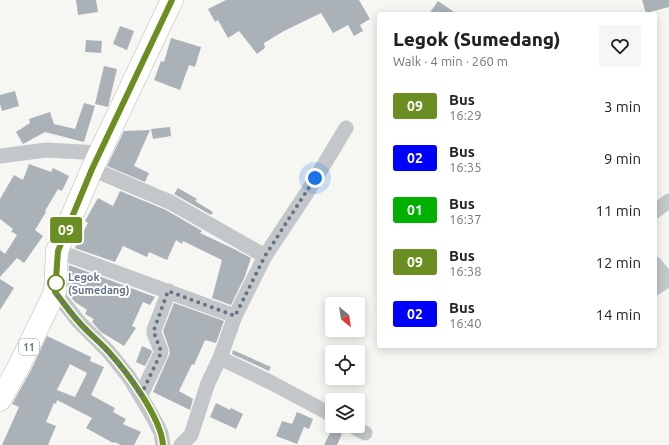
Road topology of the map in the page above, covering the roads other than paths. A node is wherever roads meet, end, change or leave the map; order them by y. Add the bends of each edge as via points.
1 (172, 0) edge
2 (346, 128) dead end
3 (0, 156) edge
4 (96, 161) junction
5 (669, 201) edge
6 (657, 210) edge
7 (58, 251) junction
8 (265, 256) junction
9 (657, 266) edge
10 (669, 280) edge
11 (657, 287) edge
12 (168, 291) junction
13 (55, 292) junction
14 (235, 316) junction
15 (220, 358) junction
16 (1, 395) edge
17 (141, 395) junction
18 (325, 411) edge
19 (163, 445) edge
20 (181, 445) edge

1 - 4 highway, 11
2 - 8 street
3 - 4 street via 46,150
4 - 7 highway, 11
4 - 8 street
5 - 6 street
7 - 12 street
7 - 13 highway, 11
8 - 14 street
9 - 10 street
10 - 11 street
12 - 14 street
12 - 17 street via 154,330 160,355
13 - 16 highway, 11 via 20,366
13 - 17 street via 129,376
14 - 15 street
15 - 18 street
15 - 20 street via 208,383 191,435
17 - 19 street via 161,433

